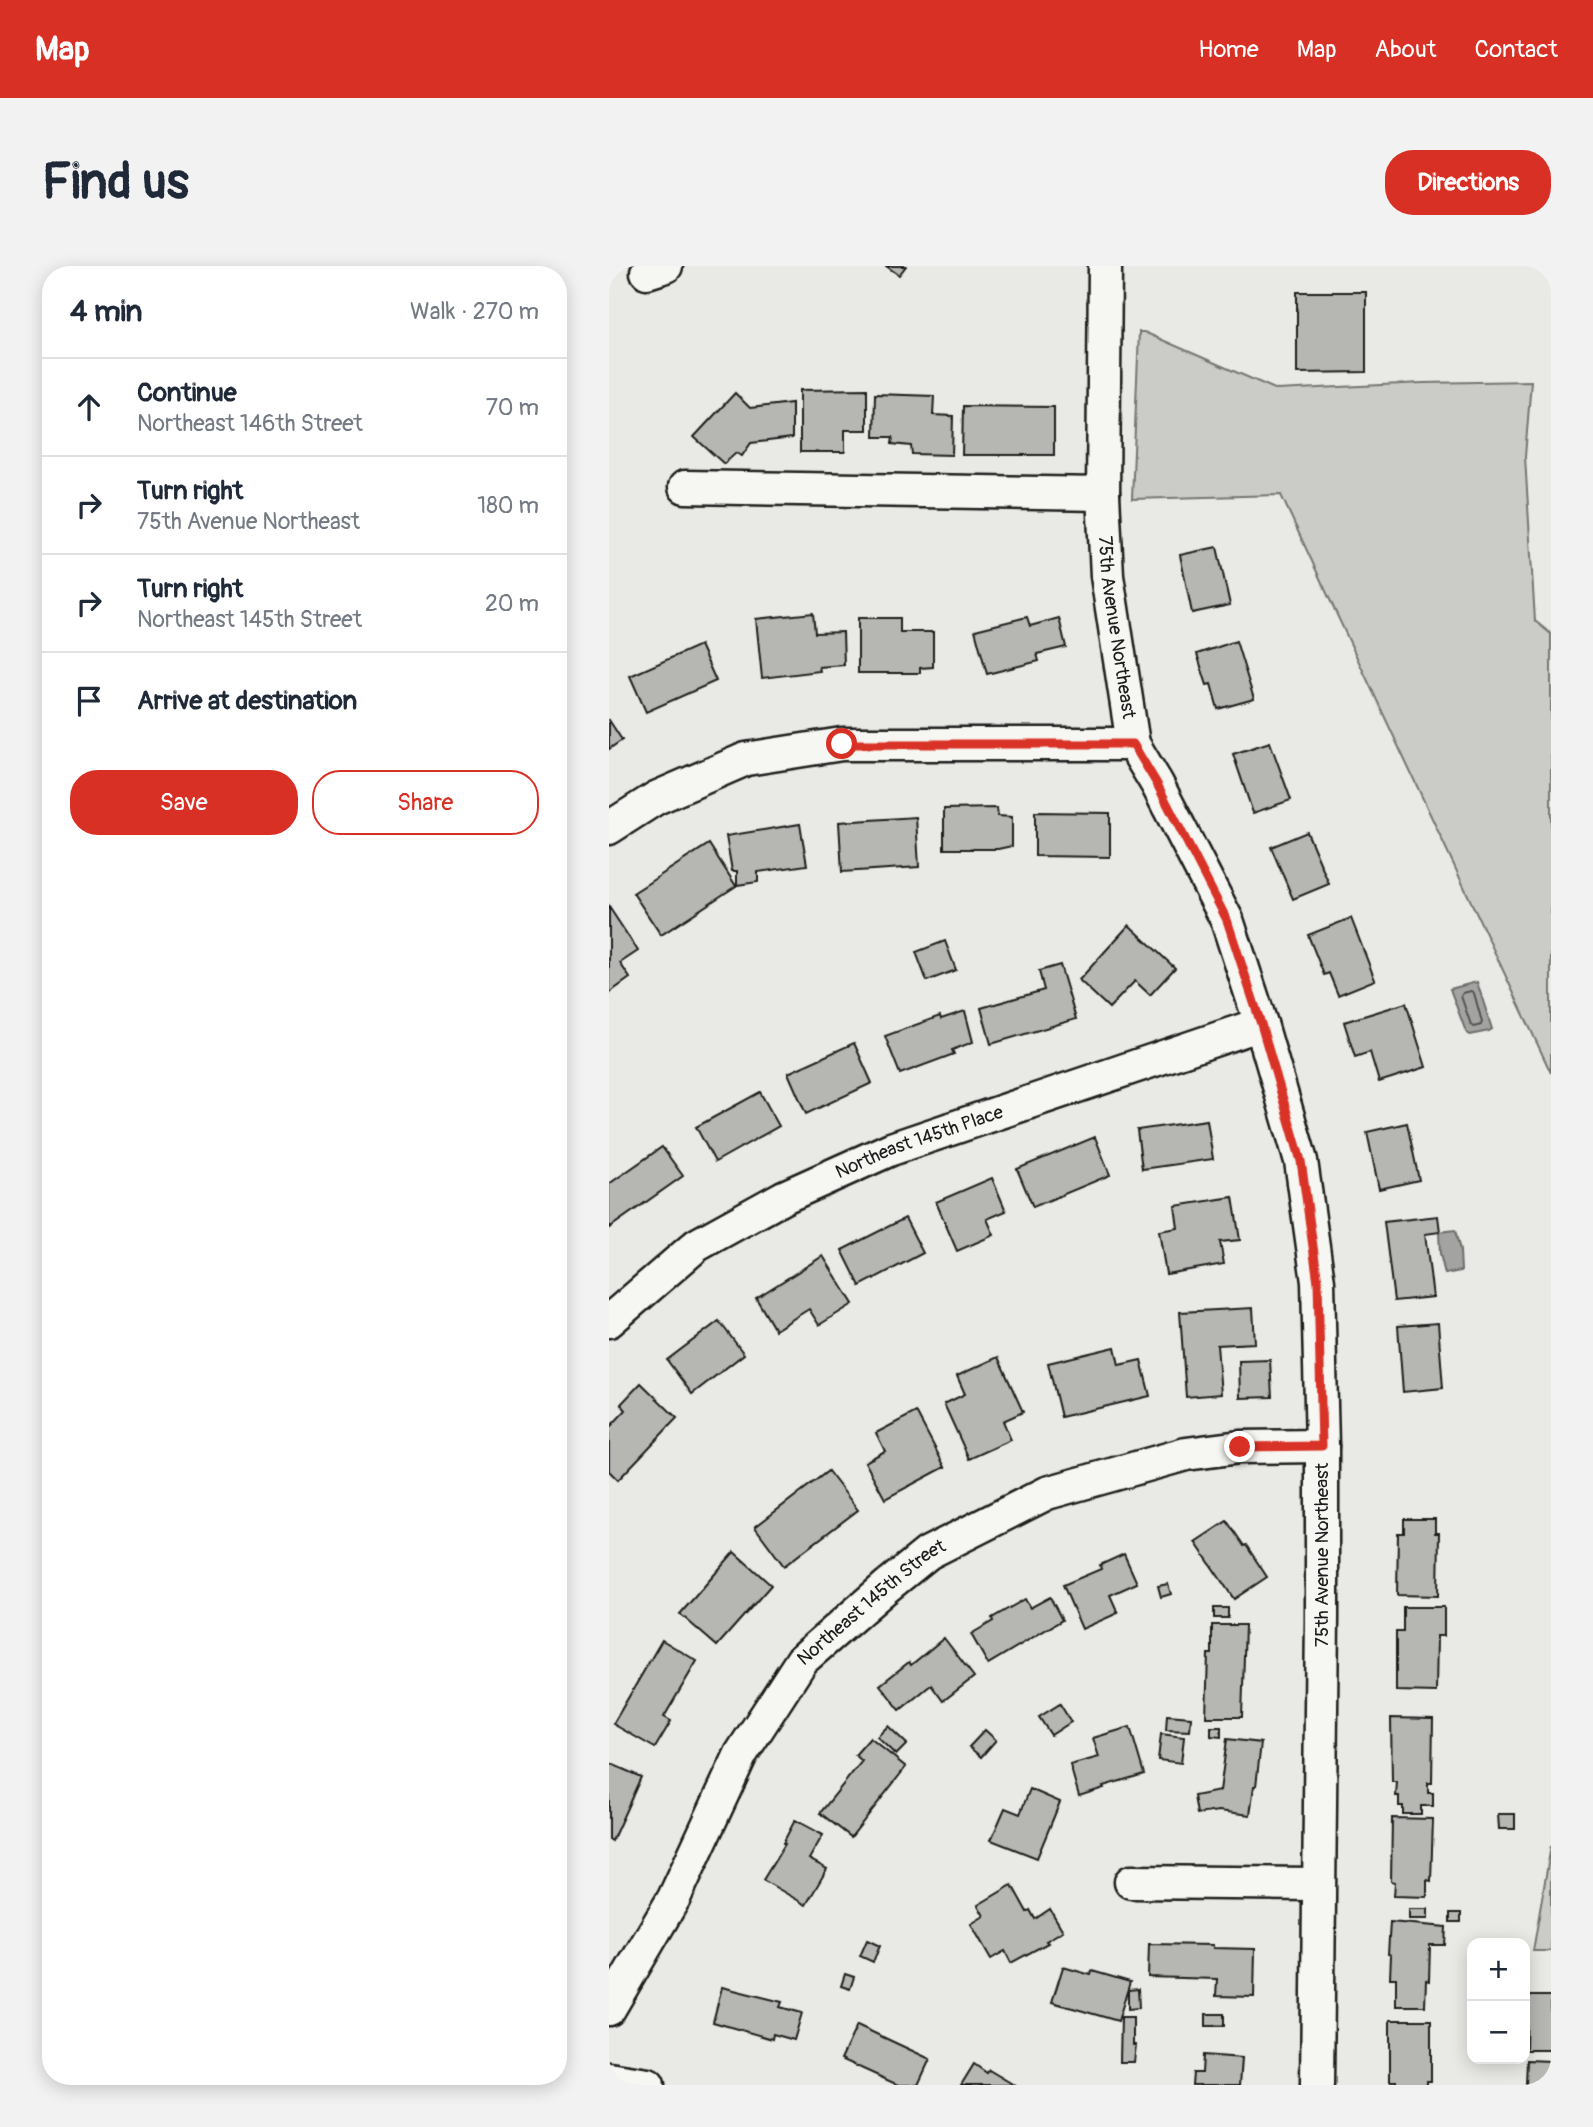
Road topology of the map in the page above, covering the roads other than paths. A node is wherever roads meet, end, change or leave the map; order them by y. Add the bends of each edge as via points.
1 (1105, 266) edge
2 (685, 487) dead end
3 (1103, 494) junction
4 (1133, 744) junction
5 (609, 828) edge
6 (1261, 1024) junction
7 (609, 1321) edge
8 (1322, 1446) junction
9 (1131, 1882) dead end
10 (1318, 1884) junction
11 (609, 2009) edge
12 (609, 2079) edge
13 (648, 2085) edge
14 (1317, 2085) edge

1 - 3 street, 75th Avenue Northeast
2 - 3 street
3 - 4 street, 75th Avenue Northeast via 1107,576
4 - 5 street via 842,744 746,759 656,798
4 - 6 street, 75th Avenue Northeast via 1227,920
6 - 7 street, Northeast 145th Place via 891,1149 796,1192 697,1245
6 - 8 street, 75th Avenue Northeast via 1301,1161 1318,1282
8 - 10 street, 75th Avenue Northeast
8 - 11 street, Northeast 145th Street via 1240,1447 1186,1454 1047,1493 928,1553 802,1660 741,1754 674,1898
9 - 10 street
10 - 14 street, 75th Avenue Northeast
12 - 13 street

